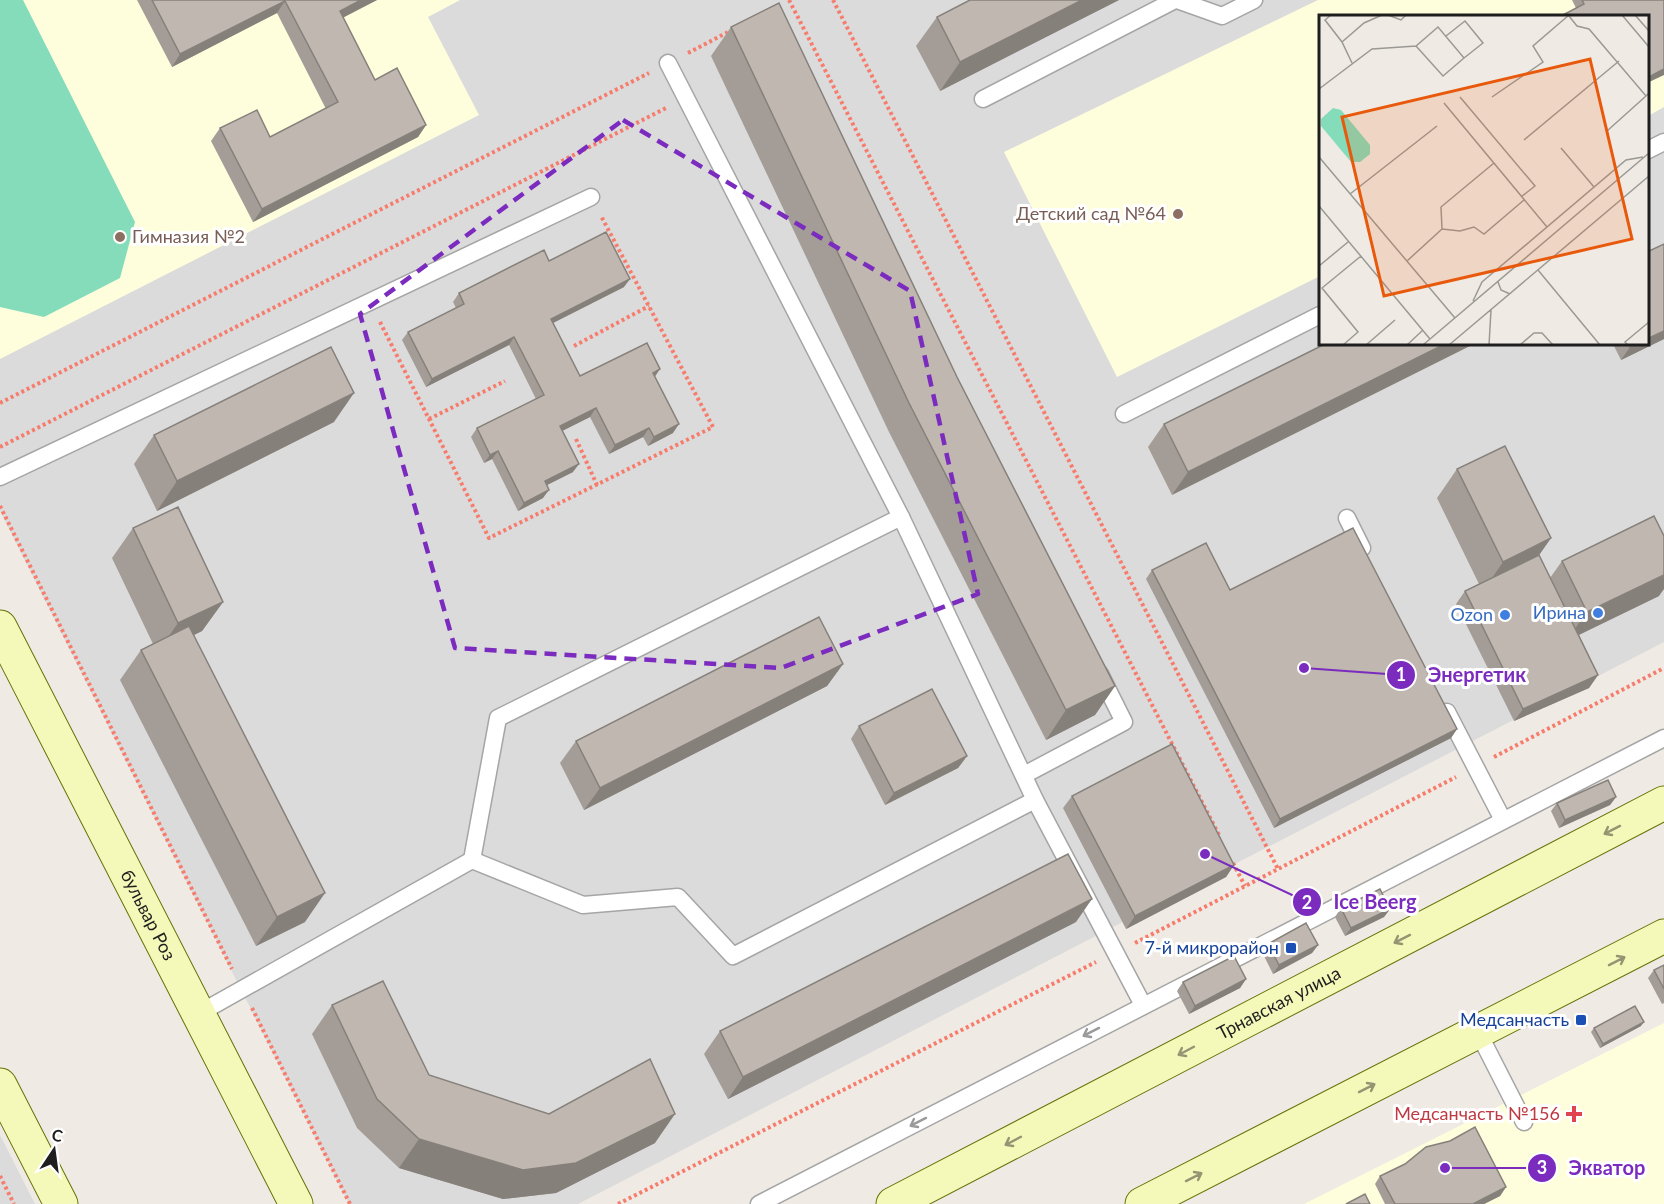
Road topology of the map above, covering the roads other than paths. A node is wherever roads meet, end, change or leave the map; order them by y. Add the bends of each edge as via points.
1 (1176, 0) edge
2 (1254, 0) edge
3 (668, 63) road end
4 (983, 99) edge
5 (1664, 142) edge
6 (1649, 149) edge
7 (591, 197) road end
8 (1319, 316) edge
9 (1124, 414) dead end
10 (0, 477) edge
11 (901, 518) junction
12 (1347, 518) dead end
13 (1369, 560) edge
14 (0, 627) edge
15 (1092, 659) edge
16 (1438, 694) edge
17 (1664, 738) edge
18 (1024, 775) junction
19 (1035, 800) junction
20 (1664, 803) edge
21 (1503, 820) junction
22 (472, 860) junction
23 (1664, 936) edge
24 (1143, 1005) junction
25 (198, 1014) junction
26 (1478, 1032) junction
27 (0, 1085) edge
28 (1524, 1122) dead end
29 (61, 1204) edge
30 (296, 1204) edge
31 (759, 1204) edge
32 (893, 1204) edge
33 (1142, 1204) edge

1 - 2 lane via 1222,16
1 - 4 lane
3 - 11 lane
5 - 6 lane
7 - 10 lane
8 - 9 lane
11 - 18 lane
11 - 22 lane via 498,718
12 - 13 lane
14 - 25 main road, бульвар Роз
15 - 18 lane via 1124,722
16 - 21 lane
17 - 21 lane
18 - 19 lane
19 - 22 lane via 733,956 678,897 583,905
19 - 24 lane
20 -> 32 main road, Трнавская улица
21 - 24 lane
22 - 25 lane
26 -> 23 main road
24 -> 31 lane
25 - 30 main road, бульвар Роз
26 - 28 lane
33 -> 26 main road
27 - 29 main road

